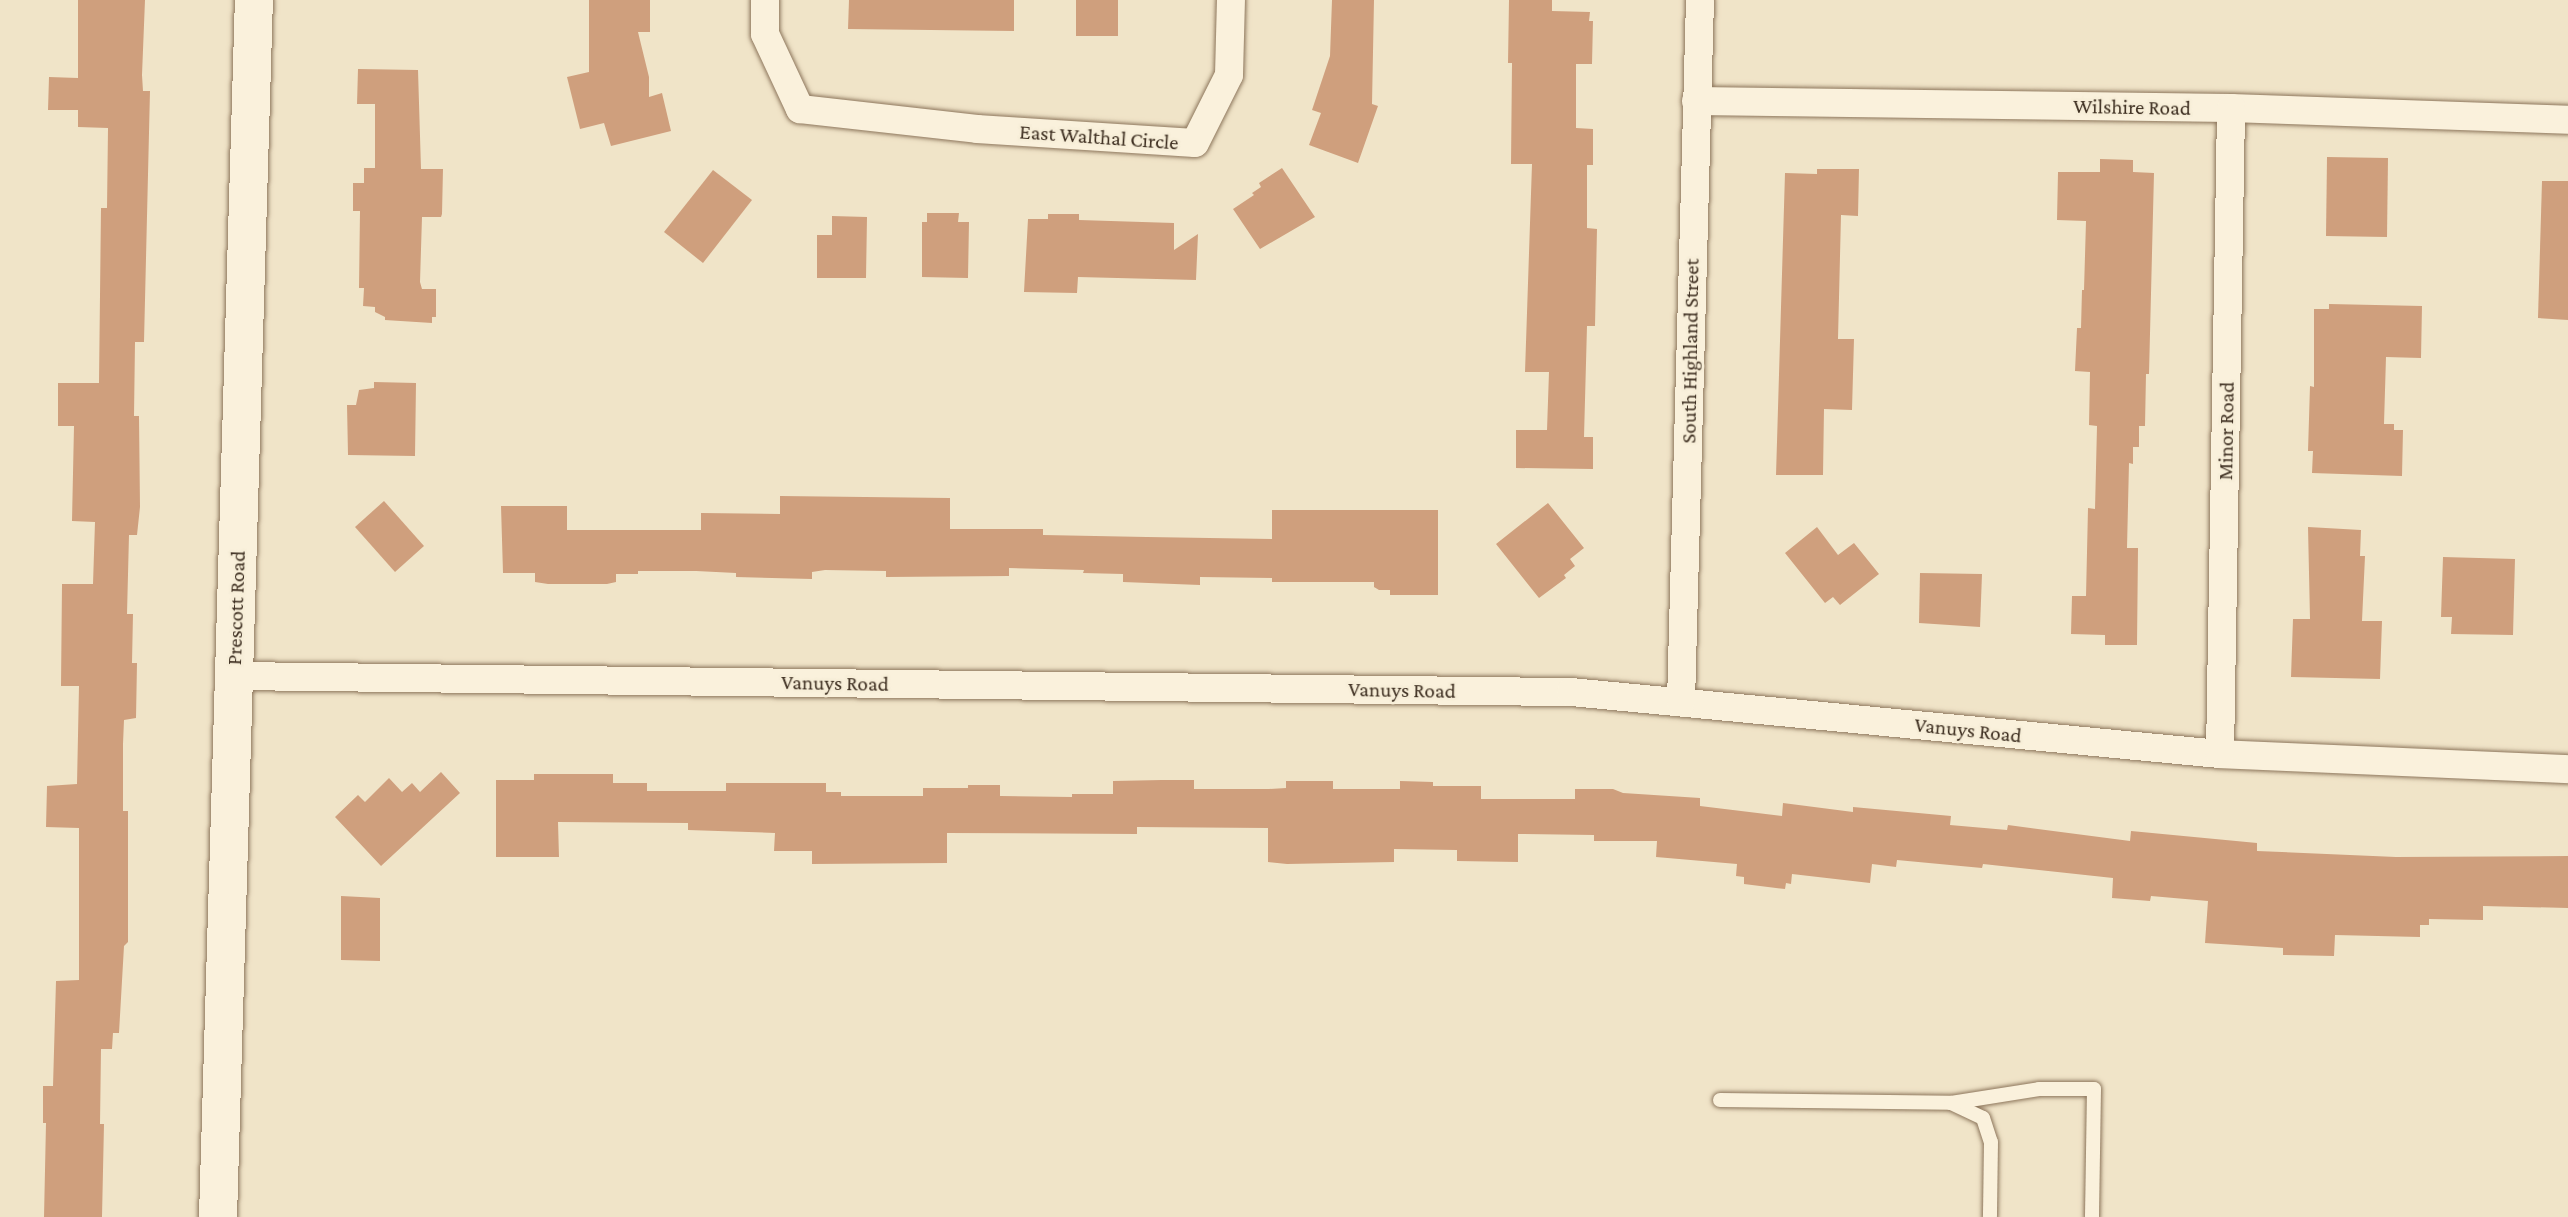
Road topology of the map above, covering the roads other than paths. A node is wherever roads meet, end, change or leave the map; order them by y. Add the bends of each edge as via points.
1 (254, 0) edge
2 (765, 0) edge
3 (1231, 0) edge
4 (1700, 0) edge
5 (1696, 101) junction
6 (2231, 108) junction
7 (2568, 120) edge
8 (233, 676) junction
9 (1681, 702) junction
10 (2220, 754) junction
11 (2568, 769) edge
12 (1720, 1100) dead end
13 (1951, 1103) junction
14 (218, 1217) edge
15 (1990, 1217) edge
16 (2092, 1217) edge

1 - 8 main road, Prescott Road
2 - 3 street, East Walthal Circle via 765,34 800,109 977,129 1195,143 1229,75
4 - 5 street, South Highland Street
5 - 6 street, Wilshire Road
5 - 9 street, South Highland Street
6 - 7 street, Wilshire Road
6 - 10 street, Minor Road
8 - 9 street, Vanuys Road via 1571,692
8 - 14 main road, Prescott Road
9 - 10 street, Vanuys Road
10 - 11 street, Vanuys Road
12 - 13 lane
13 - 15 lane via 1983,1118 1991,1142
13 - 16 lane via 2039,1089 2094,1089

